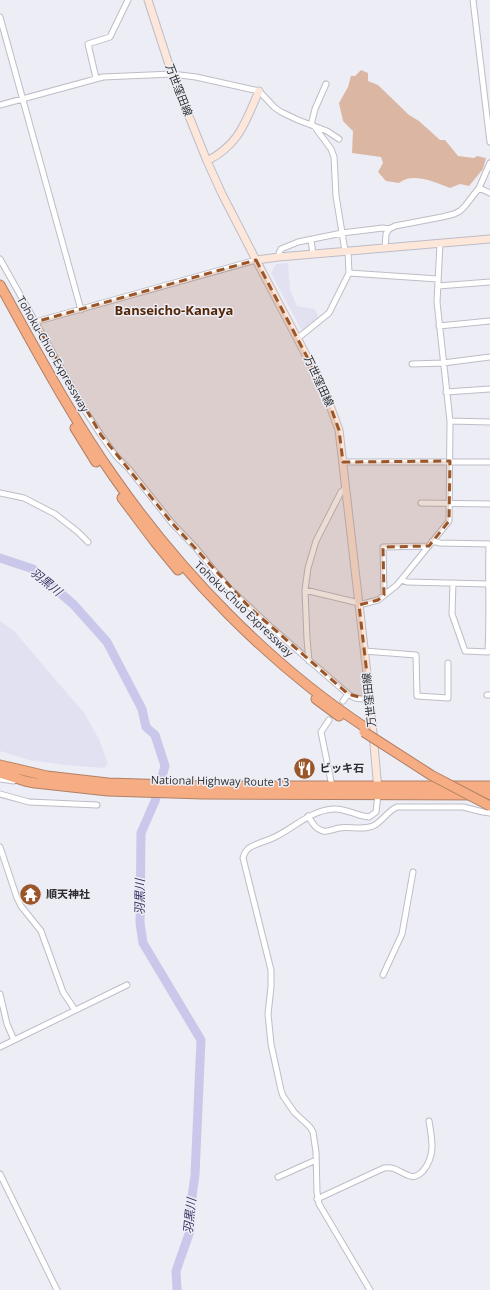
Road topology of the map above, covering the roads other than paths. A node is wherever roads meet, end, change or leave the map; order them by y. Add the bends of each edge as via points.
1 (128, 0) edge
2 (148, 0) edge
3 (473, 0) edge
4 (0, 17) edge
5 (172, 74) junction
6 (96, 78) junction
7 (326, 84) dead end
8 (260, 91) junction
9 (22, 99) junction
10 (487, 102) edge
11 (0, 104) edge
12 (312, 125) junction
13 (339, 138) dead end
14 (490, 142) edge
15 (207, 160) junction
16 (490, 163) edge
17 (479, 188) junction
18 (490, 193) edge
19 (389, 229) junction
20 (342, 233) junction
21 (490, 239) edge
22 (311, 240) junction
23 (440, 243) junction
24 (386, 248) junction
25 (347, 251) junction
26 (313, 254) junction
27 (278, 257) junction
28 (0, 259) edge
29 (256, 260) junction
30 (349, 273) junction
31 (438, 279) junction
32 (490, 282) edge
33 (0, 285) edge
34 (438, 286) junction
35 (0, 295) edge
36 (80, 310) junction
37 (490, 321) edge
38 (35, 322) junction
39 (440, 326) junction
40 (298, 338) junction
41 (490, 357) edge
42 (443, 363) junction
43 (412, 364) dead end
44 (490, 389) edge
45 (446, 392) junction
46 (450, 421) junction
47 (490, 422) edge
48 (450, 461) junction
49 (343, 462) junction
50 (490, 462) edge
51 (346, 488) junction
52 (0, 493) edge
53 (421, 503) dead end
54 (449, 504) junction
55 (490, 504) edge
56 (432, 541) junction
57 (88, 542) dead end
58 (490, 544) edge
59 (429, 546) junction
60 (401, 580) junction
61 (453, 583) junction
62 (488, 584) junction
63 (304, 590) junction
64 (384, 595) junction
65 (359, 604) junction
66 (364, 651) junction
67 (309, 661) junction
68 (448, 663) dead end
69 (348, 694) junction
70 (370, 700) junction
71 (343, 701) dead end
72 (329, 720) dead end
73 (365, 730) junction
74 (0, 765) edge
75 (0, 772) edge
76 (0, 778) edge
77 (35, 783) junction
78 (332, 786) junction
79 (490, 786) edge
80 (108, 787) junction
81 (204, 790) junction
82 (378, 790) junction
83 (0, 794) edge
84 (490, 795) edge
85 (490, 801) edge
86 (97, 805) dead end
87 (490, 806) edge
88 (490, 813) edge
89 (308, 816) junction
90 (0, 847) edge
91 (413, 872) dead end
92 (383, 975) dead end
93 (127, 985) dead end
94 (0, 994) edge
95 (75, 1010) junction
96 (14, 1040) junction
97 (0, 1047) edge
98 (429, 1121) dead end
99 (316, 1160) junction
100 (0, 1174) edge
101 (278, 1177) dead end
102 (317, 1200) junction
103 (57, 1290) edge
104 (370, 1290) edge

1 - 6 street via 110,37 88,44
2 - 5 main road, 万世窪田線
3 - 10 street
4 - 9 street
5 - 6 street
5 - 8 street
5 - 15 main road, 万世窪田線
6 - 9 street
7 - 12 street via 315,109
8 - 12 street via 281,112
8 - 15 main road via 241,132 221,152
9 - 11 street
9 - 36 street
10 - 14 street
12 - 13 street via 327,130
12 - 20 street via 331,149 334,157 336,196
15 - 29 main road, 万世窪田線
16 - 17 street
17 - 18 street
17 - 19 street via 466,206 454,214
19 - 20 street
19 - 24 street via 386,234
20 - 22 street
20 - 25 street
21 - 23 main road
22 - 26 street
22 - 27 street via 281,249
23 - 24 main road
23 - 31 street
24 - 25 main road
25 - 26 main road
25 - 30 street
26 - 27 main road
27 - 29 main road
28 - 38 street
29 - 36 street
29 - 40 main road, 万世窪田線
30 - 31 street
30 - 40 street via 329,313
31 - 34 street
32 - 34 street
33 - 73 highway, Tohoku-Chuo Expressway via 64,400 101,458 144,518 186,570 277,660
34 - 39 street
35 - 73 highway, Tohoku-Chuo Expressway via 84,444 155,542 207,600 262,654 329,709
36 - 38 street
37 - 39 street
38 - 67 street via 97,430 116,456 229,588
39 - 42 street
40 - 49 main road, 万世窪田線 via 334,413
41 - 42 street
42 - 43 street
42 - 45 street
44 - 45 street
45 - 46 street
46 - 47 street
46 - 48 street
48 - 49 street
48 - 50 street
48 - 54 street
49 - 51 main road, 万世窪田線
51 - 63 street via 341,492 316,540
51 - 65 main road, 万世窪田線
52 - 57 street via 24,498 55,514
53 - 54 street
54 - 55 street
54 - 56 street via 449,521
56 - 58 street
56 - 59 street
58 - 62 street
59 - 60 street
59 - 64 street via 382,547
60 - 61 street
60 - 64 street
61 - 62 street
61 - 62 street via 452,614 465,651 488,652
63 - 65 street
63 - 67 street
64 - 65 street via 378,600
65 - 66 main road, 万世窪田線
66 - 68 street via 416,655 417,696 448,698
66 - 70 main road, 万世窪田線
67 - 69 street
69 - 70 street via 355,698
69 - 71 street
70 - 82 main road, 万世窪田線
72 - 78 street via 321,732
73 - 85 highway, Tohoku-Chuo Expressway
73 - 87 highway, Tohoku-Chuo Expressway, bridge via 431,775
74 - 80 highway, National Highway Route 13
75 - 77 highway, National Highway Route 13
76 - 77 street via 20,783
77 - 80 highway, National Highway Route 13
78 - 81 highway, National Highway Route 13
78 - 82 highway, National Highway Route 13
79 - 82 highway, National Highway Route 13
80 - 81 highway, National Highway Route 13
81 - 82 highway, National Highway Route 13
82 - 84 highway, National Highway Route 13
82 - 89 street via 376,812 369,817 344,809 317,812
83 - 86 street via 29,802
88 - 89 street via 463,808 397,807 374,825 324,831 313,825
89 - 99 street via 250,848 243,858 271,970 268,1022 280,1090 289,1107 313,1132
90 - 95 street via 21,906 40,931 64,992
91 - 92 street via 402,934
93 - 95 street
94 - 96 street
95 - 96 street
96 - 97 street
98 - 102 street via 432,1155 420,1174 410,1177 393,1168 384,1168
99 - 101 street
99 - 102 street
100 - 103 street
102 - 104 street

